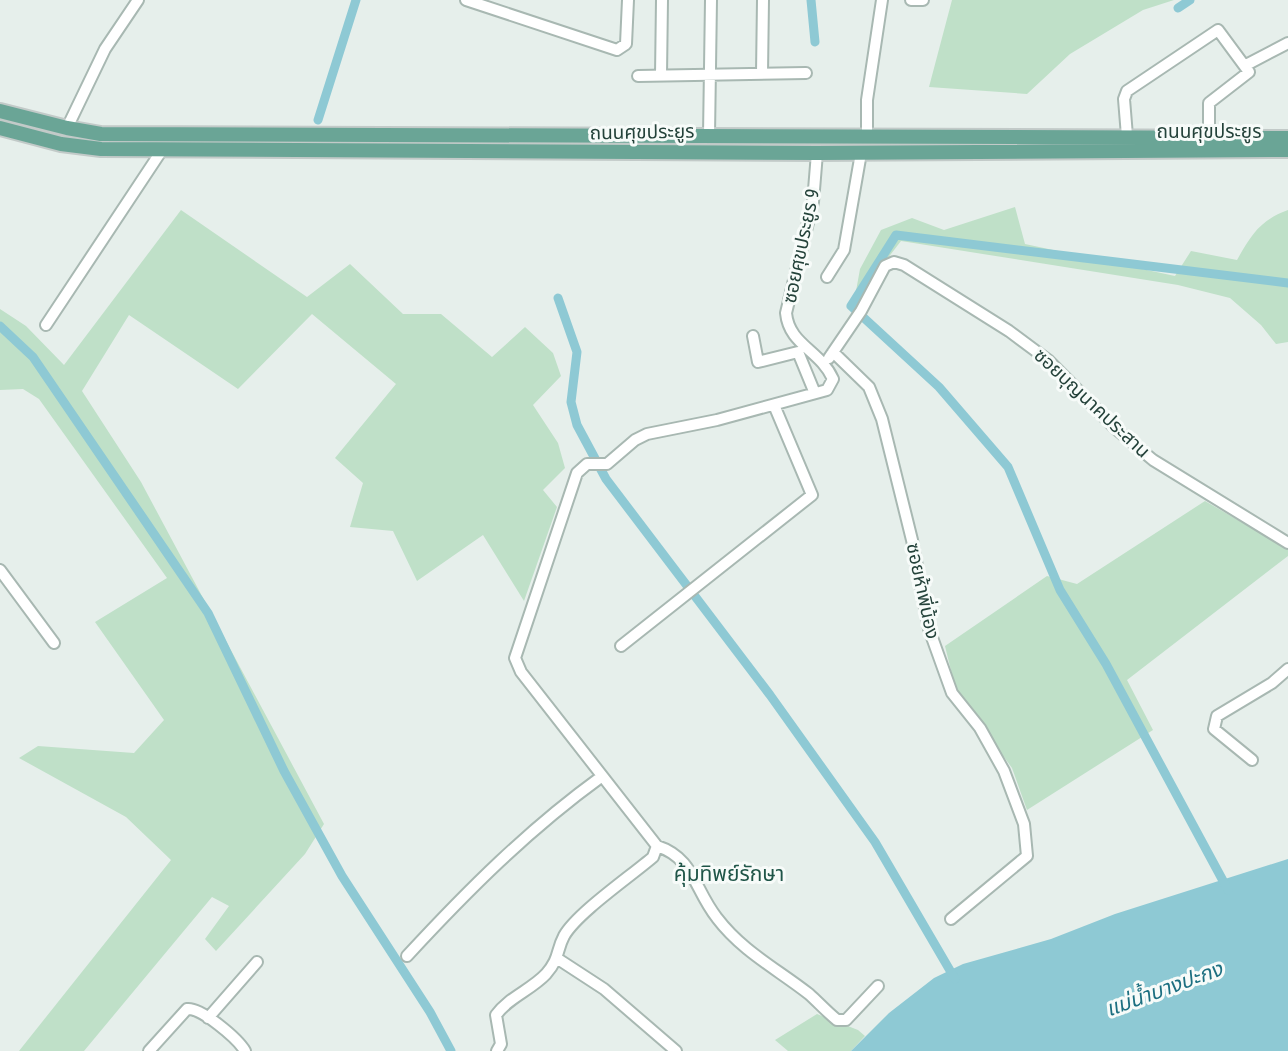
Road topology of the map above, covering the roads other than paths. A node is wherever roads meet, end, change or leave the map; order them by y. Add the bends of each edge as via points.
1 (138, 0) edge
2 (466, 0) edge
3 (628, 0) edge
4 (662, 0) edge
5 (711, 0) edge
6 (763, 0) edge
7 (882, 0) edge
8 (911, 0) edge
9 (923, 0) edge
10 (1288, 44) edge
11 (1246, 65) junction
12 (806, 73) dead end
13 (710, 74) junction
14 (762, 74) junction
15 (661, 75) junction
16 (638, 76) dead end
17 (0, 111) edge
18 (0, 128) edge
19 (67, 128) junction
20 (1288, 132) edge
21 (709, 135) junction
22 (1127, 136) junction
23 (867, 138) junction
24 (1209, 138) junction
25 (1288, 138) edge
26 (1239, 144) junction
27 (162, 150) junction
28 (710, 150) junction
29 (1288, 150) edge
30 (817, 153) junction
31 (861, 153) junction
32 (1288, 156) edge
33 (827, 277) dead end
34 (46, 325) dead end
35 (753, 336) dead end
36 (802, 349) junction
37 (833, 352) junction
38 (826, 363) junction
39 (814, 391) junction
40 (774, 405) junction
41 (1288, 543) edge
42 (0, 569) edge
43 (54, 643) dead end
44 (621, 646) dead end
45 (1288, 669) edge
46 (1252, 760) dead end
47 (601, 777) junction
48 (656, 846) junction
49 (951, 919) dead end
50 (407, 956) dead end
51 (558, 959) junction
52 (257, 962) dead end
53 (878, 986) dead end
54 (208, 1018) junction
55 (149, 1051) edge
56 (244, 1051) edge
57 (497, 1051) edge
58 (676, 1051) edge

1 - 19 street via 105,49
2 - 3 street via 617,50 626,44
4 - 15 street
5 - 13 street
6 - 14 street
7 - 23 street
8 - 9 street
10 - 11 street
11 - 22 street via 1218,30 1127,91
11 - 24 street via 1247,75 1208,105
12 - 14 street
13 - 14 street
13 - 15 street
13 - 21 street
15 - 16 street
17 - 19 main road, ถนนศุขประยูร
18 - 27 main road, ถนนศุขประยูร via 61,144
19 - 21 main road, ถนนศุขประยูร via 101,134 192,135
20 - 26 street
21 - 23 main road, ถนนศุขประยูร
21 - 28 main road
22 - 23 main road, ถนนศุขประยูร
22 - 24 main road, ถนนศุขประยูร
24 - 26 main road, ถนนศุขประยูร
25 - 26 main road, ถนนศุขประยูร
26 - 29 main road, ถนนศุขประยูร
26 - 31 main road, ถนนศุขประยูร
26 - 32 street
27 - 28 main road, ถนนศุขประยูร
27 - 34 street
28 - 30 main road, ถนนศุขประยูร
30 - 31 main road, ถนนศุขประยูร
30 - 36 street, ซอยศุขประยูร 9 via 813,202 786,313 788,328
31 - 33 street via 844,250
35 - 36 street via 758,362
36 - 38 street, ซอยศุขประยูร 9
36 - 39 street
37 - 38 street, ซอยบุญนาคประสาน
37 - 41 street, ซอยบุญนาคประสาน via 885,265 904,265 1048,360 1143,452
37 - 49 street, ซอยห้าพี่น้อง via 869,387 882,419 929,629 952,692 981,728 1024,824 1027,856
38 - 39 street via 831,386
39 - 40 street
40 - 44 street via 812,495
40 - 47 street via 647,434 607,464 587,464 577,473 515,658 521,673
42 - 43 street
45 - 46 street via 1217,716 1214,723 1214,729
47 - 48 street
47 - 50 street via 545,818
48 - 51 street via 653,857 564,936
48 - 53 street via 676,852 700,895 734,939 837,1020 846,1020
51 - 57 street via 496,1015 501,1044
51 - 58 street via 632,1011
52 - 54 street
54 - 55 street via 187,1009
54 - 56 street

